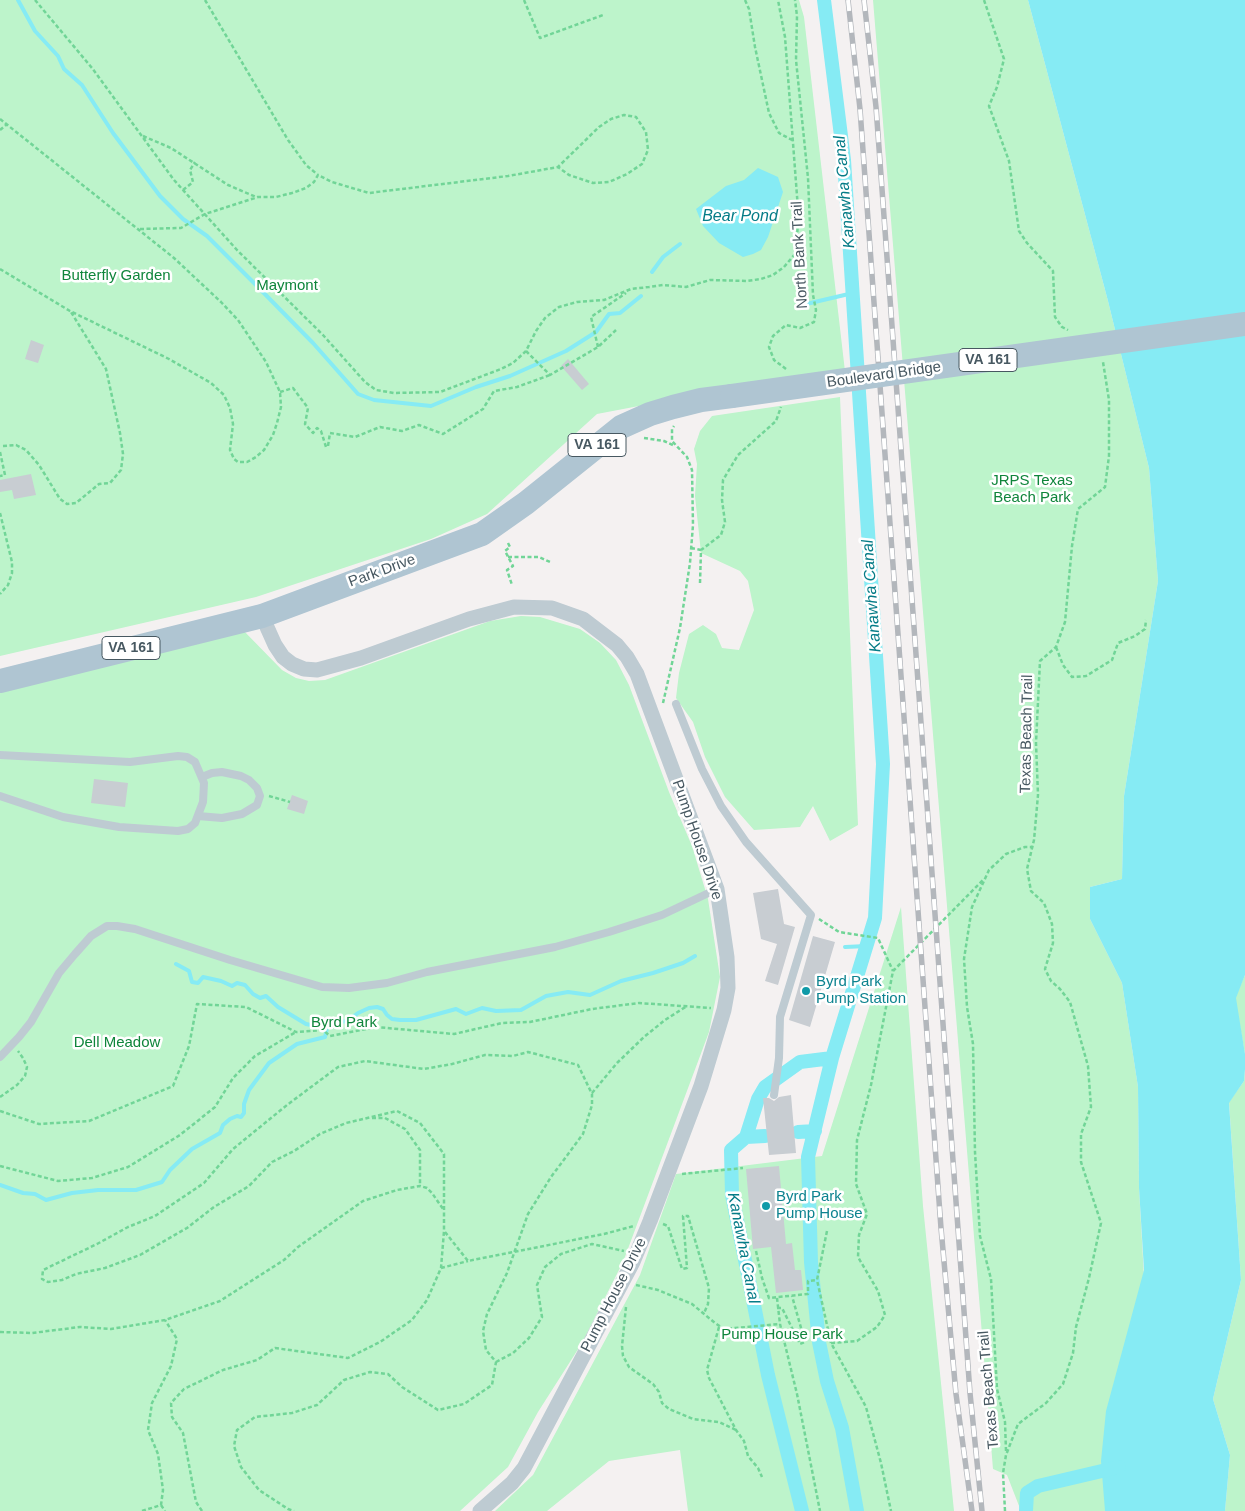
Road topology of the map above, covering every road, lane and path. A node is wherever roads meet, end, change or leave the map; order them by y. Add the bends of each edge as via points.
1 (35, 0) edge
2 (205, 0) edge
3 (524, 0) edge
4 (745, 0) edge
5 (778, 0) edge
6 (795, 0) edge
7 (984, 0) edge
8 (603, 15) dead end
9 (0, 119) edge
10 (6, 125) junction
11 (0, 130) edge
12 (141, 136) junction
13 (792, 140) junction
14 (195, 162) junction
15 (558, 166) junction
16 (318, 175) junction
17 (183, 190) junction
18 (258, 197) junction
19 (205, 214) junction
20 (138, 229) junction
21 (0, 269) edge
22 (631, 290) junction
23 (70, 311) junction
24 (1245, 324) edge
25 (616, 330) dead end
26 (1075, 334) dead end
27 (598, 347) junction
28 (526, 351) junction
29 (1100, 356) dead end
30 (790, 372) dead end
31 (550, 375) junction
32 (280, 392) junction
33 (732, 396) joint
34 (783, 398) dead end
35 (676, 424) dead end
36 (642, 438) dead end
37 (3, 446) dead end
38 (678, 448) junction
39 (0, 452) edge
40 (0, 476) edge
41 (0, 513) edge
42 (508, 543) dead end
43 (691, 548) junction
44 (701, 550) junction
45 (508, 556) junction
46 (550, 562) dead end
47 (700, 583) dead end
48 (512, 585) dead end
49 (0, 594) edge
50 (262, 616) junction
51 (1146, 620) dead end
52 (1056, 647) junction
53 (0, 681) edge
54 (676, 704) dead end
55 (657, 729) junction
56 (0, 755) edge
57 (202, 777) junction
58 (258, 792) junction
59 (0, 796) edge
60 (290, 802) dead end
61 (198, 816) junction
62 (1033, 847) junction
63 (985, 878) junction
64 (717, 889) junction
65 (811, 915) junction
66 (893, 971) junction
67 (688, 1006) junction
68 (724, 1010) junction
69 (296, 1032) junction
70 (0, 1057) edge
71 (23, 1058) dead end
72 (592, 1094) junction
73 (774, 1095) dead end
74 (0, 1097) edge
75 (0, 1111) edge
76 (364, 1118) junction
77 (0, 1166) edge
78 (743, 1168) dead end
79 (682, 1174) dead end
80 (420, 1186) junction
81 (444, 1210) junction
82 (650, 1221) junction
83 (444, 1231) junction
84 (827, 1231) dead end
85 (515, 1250) junction
86 (756, 1251) dead end
87 (637, 1252) junction
88 (468, 1261) junction
89 (441, 1268) junction
90 (816, 1280) junction
91 (626, 1283) junction
92 (792, 1296) junction
93 (777, 1298) junction
94 (777, 1308) junction
95 (704, 1313) junction
96 (165, 1320) junction
97 (780, 1324) junction
98 (720, 1327) junction
99 (0, 1332) edge
100 (831, 1343) junction
101 (496, 1362) junction
102 (736, 1430) junction
103 (1006, 1455) junction
104 (762, 1477) dead end
105 (161, 1504) junction
106 (142, 1511) edge
107 (165, 1511) edge
108 (202, 1511) edge
109 (294, 1511) edge
110 (480, 1511) edge
111 (820, 1511) edge
112 (891, 1511) edge
113 (1005, 1511) edge

1 - 12 path via 92,68
2 - 16 path via 288,140 306,165
3 - 8 path via 540,38
4 - 13 path via 769,113 779,132
5 - 13 path via 785,37
6 - 30 path, North Bank Trail via 796,60 808,178 812,295 816,310 814,322 800,328 786,325 773,336 769,347 774,360
7 - 26 path via 1004,59 989,106 1010,161 1019,231 1053,271 1055,317 1062,327
9 - 10 path
10 - 11 path
10 - 20 path
12 - 14 path
12 - 17 path
13 - 22 path via 798,236 795,254 784,267 773,275 746,281 710,280 686,287 663,285
14 - 17 path via 190,170 193,182
14 - 18 path via 228,185
15 - 15 path via 599,127 612,119 624,115 636,117 646,132 648,150 642,164 609,182 593,183 568,175
15 - 16 path via 508,176 369,193
16 - 18 path via 306,188 276,197
17 - 19 path
18 - 19 path
19 - 20 path via 182,228
19 - 28 path via 376,390 440,392 514,363
20 - 32 path via 198,280 238,320 266,362
21 - 23 path
22 - 27 path via 591,317
22 - 28 path via 604,300 559,307 545,318
23 - 32 path via 168,360 219,390 230,408 233,424 230,452 238,462 247,462 264,450 273,435 281,407
23 - 37 path via 106,369 120,433 121,470 110,483 99,484 76,503 67,504 60,499 26,450 16,445
24 - 33 main road, Boulevard Bridge / VA 161, bridge
25 - 27 path
27 - 31 path
28 - 31 path
29 - 52 path, Texas Beach Trail via 1109,400 1109,456 1105,487 1078,509 1065,622
31 - 32 path via 494,391 483,409 443,434 419,425 402,431 380,427 356,437 330,433 326,447 322,431 317,428 313,433 306,424 308,408 293,388
33 - 50 main road, Park Drive / VA 161 via 701,400 650,414 621,428 482,534
34 - 44 path via 776,421 738,455 723,480 725,522 721,535
35 - 38 path via 671,436
36 - 38 path via 664,441
38 - 43 path via 687,457 692,470
39 - 40 path via 5,475
41 - 49 path via 12,568 8,585
42 - 45 path via 510,547 505,551
43 - 44 path
43 - 55 path via 680,628
44 - 47 path
45 - 46 path via 539,557
45 - 48 path via 513,566 506,570
50 - 53 main road, Park Drive / VA 161
50 - 55 street, Pump House Drive via 283,657 304,669 317,670 492,612 514,607 552,608 583,619 617,645 637,674
51 - 52 path via 1145,629 1118,643 1112,660 1086,676 1072,677
52 - 62 path, Texas Beach Trail via 1040,661 1036,744 1038,795
54 - 65 lane via 721,806 746,842
55 - 64 street, Pump House Drive
56 - 57 lane via 130,762 178,756 195,762
57 - 58 lane via 212,773 232,773 249,780
57 - 61 lane via 203,802
58 - 60 path
58 - 61 lane via 257,804 242,814 222,818
59 - 61 lane via 62,816 119,827 178,831 195,823
62 - 63 path, Texas Beach Trail via 1006,854
62 - 103 path, Texas Beach Trail via 1027,869 1031,890 1044,903 1052,924 1053,942 1045,970 1070,1002 1088,1066 1091,1107 1081,1134 1081,1162 1101,1223 1063,1384 1046,1403 1018,1424
63 - 66 path
63 - 103 path, Texas Beach Trail via 972,908 964,959 973,1044 980,1236 991,1279 997,1389 1005,1422
64 - 68 street, Pump House Drive via 727,957 728,988
64 - 70 lane via 662,914 609,932 387,983 349,988 322,987 135,929 107,926 92,936 59,973 31,1022
65 - 66 path via 839,932 878,938
65 - 73 lane via 780,1017 780,1058
66 - 100 path via 857,1140 856,1184 867,1214 859,1235 858,1257 878,1291 885,1315 877,1327 857,1341
67 - 68 path
67 - 69 path via 639,1002 530,1022 502,1023 454,1034 376,1027 330,1036 323,1030
67 - 72 path via 644,1037
68 - 82 street, Pump House Drive via 701,1086
69 - 75 path via 246,1007 197,1004 190,1046 173,1086 89,1120 39,1124
69 - 77 path via 255,1056 233,1078 215,1107 194,1124 128,1167 92,1178 58,1181
71 - 74 path via 27,1067 25,1076
72 - 76 path via 578,1065 528,1052 513,1056 485,1055 424,1069 365,1061 338,1067 233,1149 204,1183 155,1216 43,1270 42,1279 48,1282 62,1280 140,1255 249,1186 272,1162 320,1134
72 - 85 path via 583,1134 528,1214
76 - 80 path via 386,1118 405,1129 420,1150
76 - 81 path via 396,1111 420,1123 444,1154
78 - 79 path
80 - 81 path via 427,1188
80 - 96 path via 363,1201 284,1260 220,1302
81 - 83 path
82 - 85 path via 604,1234
82 - 87 street, Pump House Drive
82 - 95 path via 668,1226 682,1269 687,1268 683,1216 688,1216 709,1288
83 - 88 path
83 - 89 path
84 - 90 path
85 - 88 path
85 - 101 path via 482,1330 486,1350
86 - 93 path via 769,1298
87 - 91 street, Pump House Drive
87 - 101 path via 592,1244 560,1254 545,1267 537,1285 542,1317 529,1338 513,1353
88 - 89 path
89 - 108 path via 427,1300 412,1320 380,1342 348,1358 275,1348 257,1360 223,1370 184,1389 171,1404 172,1417 183,1433 196,1502
90 - 92 path via 808,1280 808,1294
90 - 100 path
91 - 95 path via 666,1294 692,1304
91 - 102 path via 622,1346 629,1367 654,1384 662,1403 669,1409 693,1418 719,1422
91 - 110 street, Pump House Drive via 524,1468
92 - 93 path
92 - 94 path via 805,1342 800,1344 782,1308
93 - 94 path
94 - 97 path
95 - 98 path
96 - 99 path via 111,1329 80,1327 32,1333
96 - 105 path via 177,1339 171,1366 152,1403 148,1430 160,1464
97 - 98 path
97 - 111 path
98 - 102 path via 707,1370 708,1378
100 - 112 path via 866,1407
101 - 109 path via 492,1385 464,1404 438,1410 388,1374 370,1372 344,1380 317,1405 292,1413 255,1417 237,1430 234,1446 241,1467 259,1490
102 - 104 path
103 - 113 path via 1003,1473
105 - 106 path
105 - 107 path

